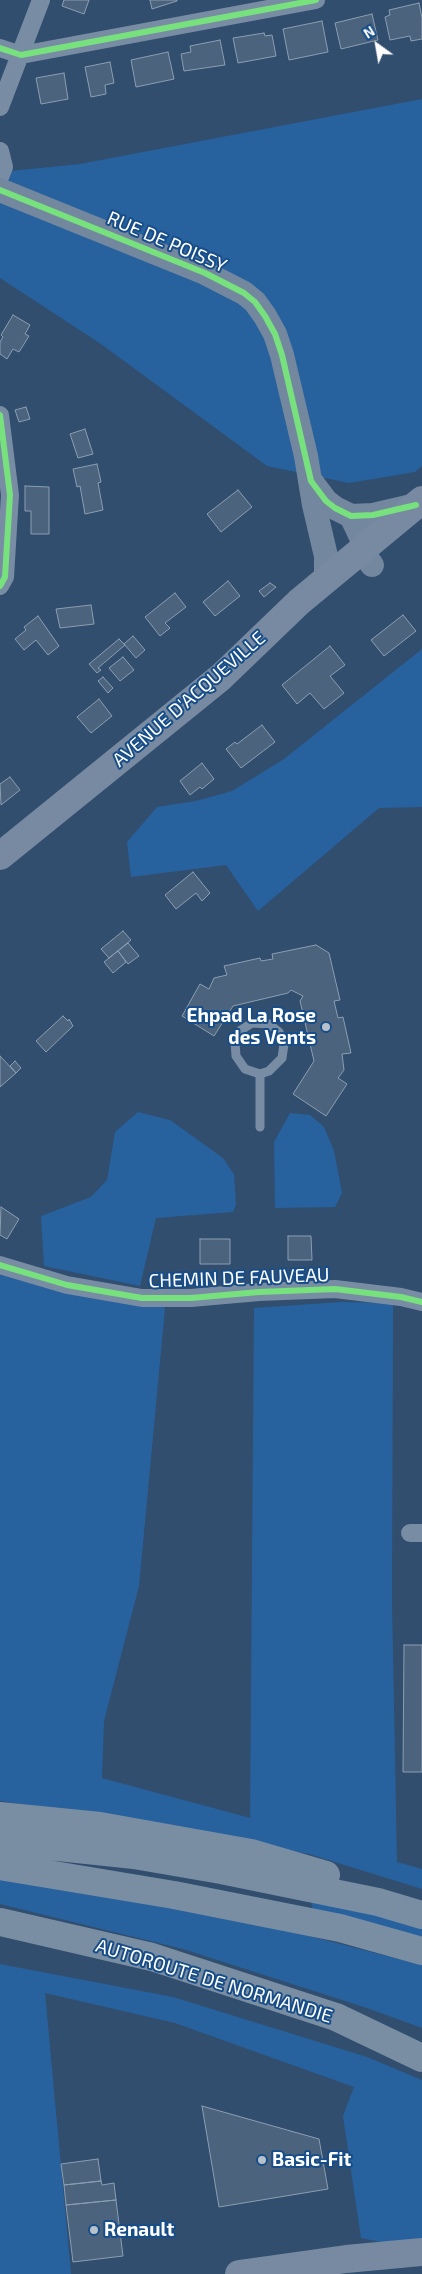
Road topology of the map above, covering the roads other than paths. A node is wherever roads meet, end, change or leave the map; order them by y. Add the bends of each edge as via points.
1 (42, 0) edge
2 (316, 0) edge
3 (0, 48) edge
4 (21, 55) junction
5 (0, 107) edge
6 (0, 151) edge
7 (0, 177) edge
8 (0, 190) edge
9 (0, 415) edge
10 (311, 481) junction
11 (420, 510) edge
12 (351, 516) junction
13 (318, 522) junction
14 (375, 555) junction
15 (326, 578) junction
16 (0, 586) edge
17 (221, 677) junction
18 (0, 856) edge
19 (260, 1074) junction
20 (260, 1127) dead end
21 (0, 1265) edge
22 (422, 1302) edge
23 (0, 1816) edge
24 (0, 1841) edge
25 (0, 1866) edge
26 (378, 1902) junction
27 (422, 1915) edge
28 (0, 1922) edge
29 (422, 1951) edge
30 (336, 2017) junction
31 (422, 2046) edge
32 (422, 2058) edge
33 (422, 2252) edge
34 (422, 2266) edge
35 (239, 2274) edge
36 (356, 2274) edge

1 - 4 street
2 - 4 street
3 - 4 street
4 - 5 street
6 - 7 street via 4,167
8 - 10 street, RUE DE POISSY via 205,273 236,288 255,302 272,328 282,356
9 - 16 street via 10,495 5,577
10 - 12 street via 335,508
10 - 13 street, RUE DE POISSY
11 - 12 street
11 - 14 main road
12 - 14 street via 362,539
13 - 14 street via 352,550
13 - 15 street, RUE DE POISSY via 326,556
14 - 15 main road, AVENUE D'ACQUEVILLE
14 - 17 main road via 277,640
15 - 17 main road, AVENUE D'ACQUEVILLE
17 - 18 main road, AVENUE D'ACQUEVILLE
19 - 19 lane via 269,1071 282,1058 284,1044 279,1032 269,1024 252,1023 242,1030 235,1042 236,1056 245,1069
19 - 20 lane
21 - 22 street, CHEMIN DE FAUVEAU via 67,1285 142,1298 335,1289
23 - 26 highway via 100,1826 252,1853 344,1881
24 - 26 highway via 134,1855
25 - 29 highway via 174,1894 340,1928
26 - 27 highway
28 - 30 highway, AUTOROUTE DE NORMANDIE via 152,1957
30 - 31 highway
30 - 32 highway, AUTOROUTE DE NORMANDIE
33 - 35 main road
34 - 36 main road

